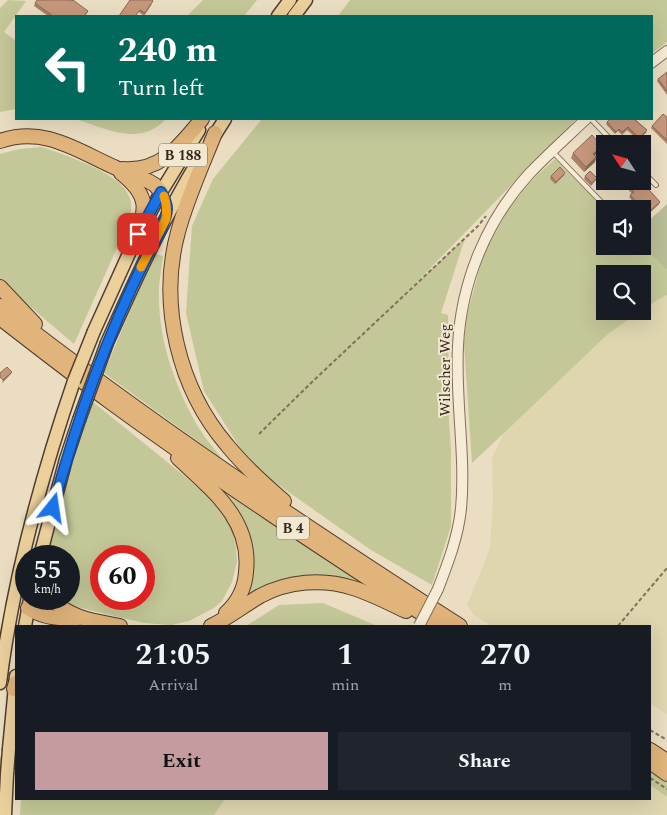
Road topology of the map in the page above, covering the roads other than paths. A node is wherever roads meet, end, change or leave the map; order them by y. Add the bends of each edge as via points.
1 (290, 0) edge
2 (306, 0) edge
3 (279, 15) edge
4 (295, 15) edge
5 (667, 51) edge
6 (653, 62) edge
7 (201, 120) edge
8 (205, 120) edge
9 (224, 120) edge
10 (585, 120) edge
11 (592, 120) edge
12 (215, 133) junction
13 (606, 135) edge
14 (30, 136) junction
15 (0, 140) edge
16 (0, 145) edge
17 (552, 151) junction
18 (115, 168) junction
19 (651, 180) edge
20 (656, 185) dead end
21 (161, 192) junction
22 (599, 200) edge
23 (166, 219) junction
24 (131, 249) junction
25 (0, 287) edge
26 (0, 306) edge
27 (0, 318) edge
28 (73, 361) junction
29 (147, 428) junction
30 (323, 537) junction
31 (25, 545) edge
32 (43, 545) edge
33 (15, 592) edge
34 (16, 610) edge
35 (27, 610) edge
36 (55, 610) edge
37 (63, 610) edge
38 (69, 616) junction
39 (10, 617) junction
40 (25, 625) edge
41 (52, 625) edge
42 (115, 625) edge
43 (213, 625) edge
44 (214, 625) edge
45 (420, 625) edge
46 (438, 625) edge
47 (438, 625) edge
48 (458, 625) edge
49 (0, 683) edge
50 (15, 693) edge
51 (651, 751) edge
52 (667, 762) edge
53 (651, 763) edge
54 (667, 774) edge
55 (5, 815) edge

1 - 3 main road
2 - 4 main road
5 - 6 street
7 - 18 highway via 161,161 136,169
8 - 21 main road, B 188
9 - 12 main road, B 188
10 - 17 street, Wilscher Weg
11 - 13 lane
12 - 23 main road, B 188
12 - 30 highway via 187,203 177,234 172,266 171,306 181,361 196,398 226,445
14 - 15 highway
14 - 16 highway
14 - 18 highway via 52,139
17 - 22 lane
17 - 45 street, Wilscher Weg, bridge via 515,190 503,208 476,258 466,290 458,347 461,510 454,546 438,589
18 - 21 highway via 150,182
18 - 24 highway via 131,180 144,204
19 - 20 lane
21 - 23 main road via 166,201
21 - 24 main road, B 188
23 - 32 main road, B 188, bridge via 107,343 66,459
24 - 31 main road, B 188, bridge via 94,331 65,408
25 - 28 highway
26 - 28 highway, B 4
27 - 29 highway, B 4
28 - 30 highway, B 4
29 - 43 highway via 222,501 244,538 248,562 242,588 230,610
29 - 46 highway, B 4
30 - 48 highway, B 4
33 - 39 main road, B 188
34 - 39 main road
35 - 40 main road
36 - 38 highway
37 - 38 highway
38 - 41 highway
38 - 42 highway
39 - 49 main road, B 188
44 - 47 highway via 273,590 312,582 353,588
50 - 55 main road, bridge
51 - 52 highway
53 - 54 highway

